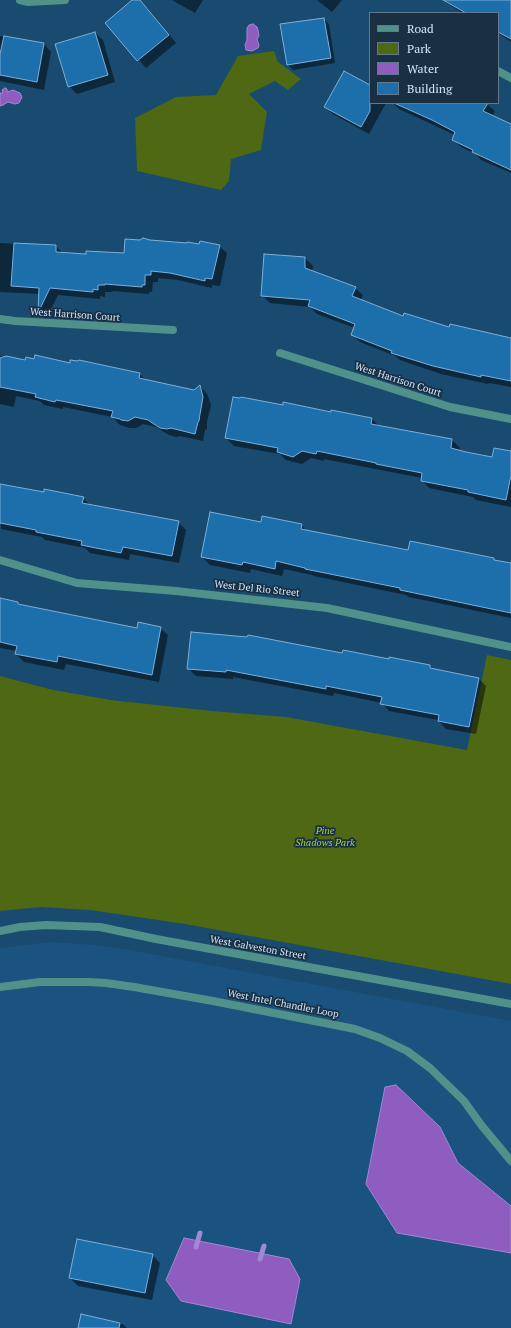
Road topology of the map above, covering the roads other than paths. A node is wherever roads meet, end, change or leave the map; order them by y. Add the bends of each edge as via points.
1 (20, 0) edge
2 (64, 0) edge
3 (499, 72) edge
4 (511, 78) edge
5 (0, 319) edge
6 (173, 330) dead end
7 (280, 353) dead end
8 (511, 419) edge
9 (0, 560) edge
10 (511, 646) edge
11 (0, 931) edge
12 (0, 987) edge
13 (511, 1004) edge
14 (511, 1161) edge

1 - 2 street
3 - 4 street
5 - 6 street, West Harrison Court
7 - 8 street, West Harrison Court via 450,407
9 - 10 street, West Del Rio Street via 77,583 327,608
11 - 13 street, West Galveston Street via 46,925 100,927
12 - 14 street, West Intel Chandler Loop via 40,982 106,983 355,1029 407,1051 430,1068 464,1101

